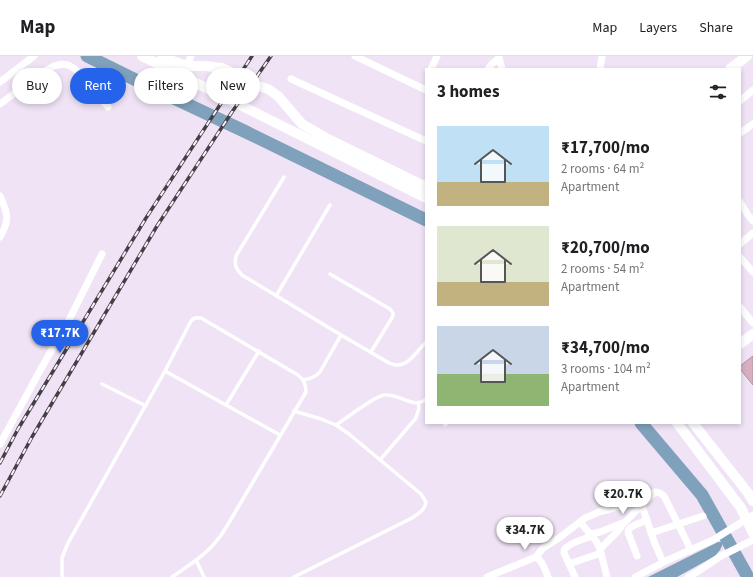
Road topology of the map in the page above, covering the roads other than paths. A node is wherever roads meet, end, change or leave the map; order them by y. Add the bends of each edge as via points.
1 (34, 56) edge
2 (142, 56) edge
3 (162, 56) edge
4 (191, 56) edge
5 (355, 56) edge
6 (437, 56) edge
7 (602, 56) edge
8 (747, 56) edge
9 (499, 57) edge
10 (187, 66) junction
11 (431, 68) edge
12 (489, 68) edge
13 (502, 68) edge
14 (600, 68) edge
15 (731, 68) edge
16 (291, 79) dead end
17 (0, 82) edge
18 (424, 89) edge
19 (753, 90) edge
20 (741, 100) edge
21 (0, 104) edge
22 (108, 107) dead end
23 (753, 124) edge
24 (741, 132) edge
25 (425, 141) edge
26 (284, 177) dead end
27 (425, 187) edge
28 (0, 196) edge
29 (425, 198) edge
30 (741, 204) edge
31 (330, 205) dead end
32 (747, 215) edge
33 (753, 221) edge
34 (753, 233) edge
35 (0, 237) edge
36 (741, 243) edge
37 (102, 254) dead end
38 (741, 258) edge
39 (753, 272) edge
40 (330, 274) dead end
41 (276, 296) junction
42 (741, 309) edge
43 (753, 323) edge
44 (753, 334) edge
45 (341, 335) junction
46 (425, 343) edge
47 (741, 343) edge
48 (259, 352) junction
49 (371, 352) junction
50 (165, 372) junction
51 (304, 380) junction
52 (102, 384) dead end
53 (425, 400) edge
54 (418, 403) junction
55 (226, 405) junction
56 (146, 406) junction
57 (294, 412) junction
58 (678, 424) edge
59 (694, 424) edge
60 (336, 425) junction
61 (280, 435) junction
62 (0, 444) edge
63 (380, 460) junction
64 (655, 492) junction
65 (753, 502) edge
66 (642, 506) junction
67 (703, 516) dead end
68 (749, 519) edge
69 (647, 520) junction
70 (580, 522) junction
71 (625, 522) junction
72 (678, 524) junction
73 (652, 533) junction
74 (753, 533) edge
75 (592, 535) junction
76 (753, 540) edge
77 (691, 550) junction
78 (600, 551) junction
79 (638, 556) dead end
80 (536, 557) junction
81 (196, 560) junction
82 (664, 562) junction
83 (569, 564) junction
84 (63, 577) edge
85 (172, 577) edge
86 (204, 577) edge
87 (294, 577) edge
88 (487, 577) edge
89 (548, 577) edge
90 (575, 577) edge
91 (607, 577) edge
92 (635, 577) edge
93 (688, 577) edge

1 - 17 street
2 - 29 street
3 - 10 street
4 - 10 street
5 - 18 street
6 - 11 street
7 - 14 street
8 - 15 street
9 - 12 street
9 - 13 street
10 - 27 street via 222,68 252,84 268,89 278,96 307,128
16 - 25 street
19 - 20 street
21 - 22 street via 45,71 62,64 75,69
23 - 24 street
26 - 41 lane via 236,256 235,263 242,275
28 - 35 street via 7,219
30 - 32 street
31 - 41 lane
32 - 33 street
34 - 36 street
37 - 62 street via 70,318
38 - 39 street
40 - 49 lane via 392,311 393,316
41 - 45 lane
42 - 43 street
44 - 47 street
45 - 49 lane
45 - 51 lane via 320,372 311,379
46 - 49 lane via 403,364 389,363
48 - 50 lane via 197,317 191,321
48 - 51 lane
48 - 55 lane
50 - 55 lane
50 - 56 lane
51 - 57 lane via 306,392
52 - 56 lane
53 - 54 lane
54 - 60 lane via 390,395 382,396
54 - 63 lane via 416,418
55 - 61 lane
56 - 84 lane via 68,543 62,558
57 - 60 lane
57 - 61 lane
58 - 68 street
59 - 65 street
60 - 63 lane
61 - 81 lane via 218,539
63 - 87 lane via 421,494 426,502 421,512
64 - 66 street
64 - 70 street via 591,515
64 - 72 street via 664,496
66 - 69 street
66 - 71 street
67 - 72 street
68 - 74 street
68 - 77 street
69 - 73 street
69 - 79 street via 628,529
70 - 75 street
70 - 80 street via 543,548
71 - 75 street
71 - 78 street
72 - 73 street
72 - 77 street
73 - 82 street
75 - 78 street
75 - 83 street via 566,547 564,553
76 - 93 street
77 - 82 street
78 - 83 street
78 - 91 street
80 - 88 street
80 - 89 street via 542,563
81 - 85 lane
81 - 86 lane
82 - 92 street
83 - 90 street

